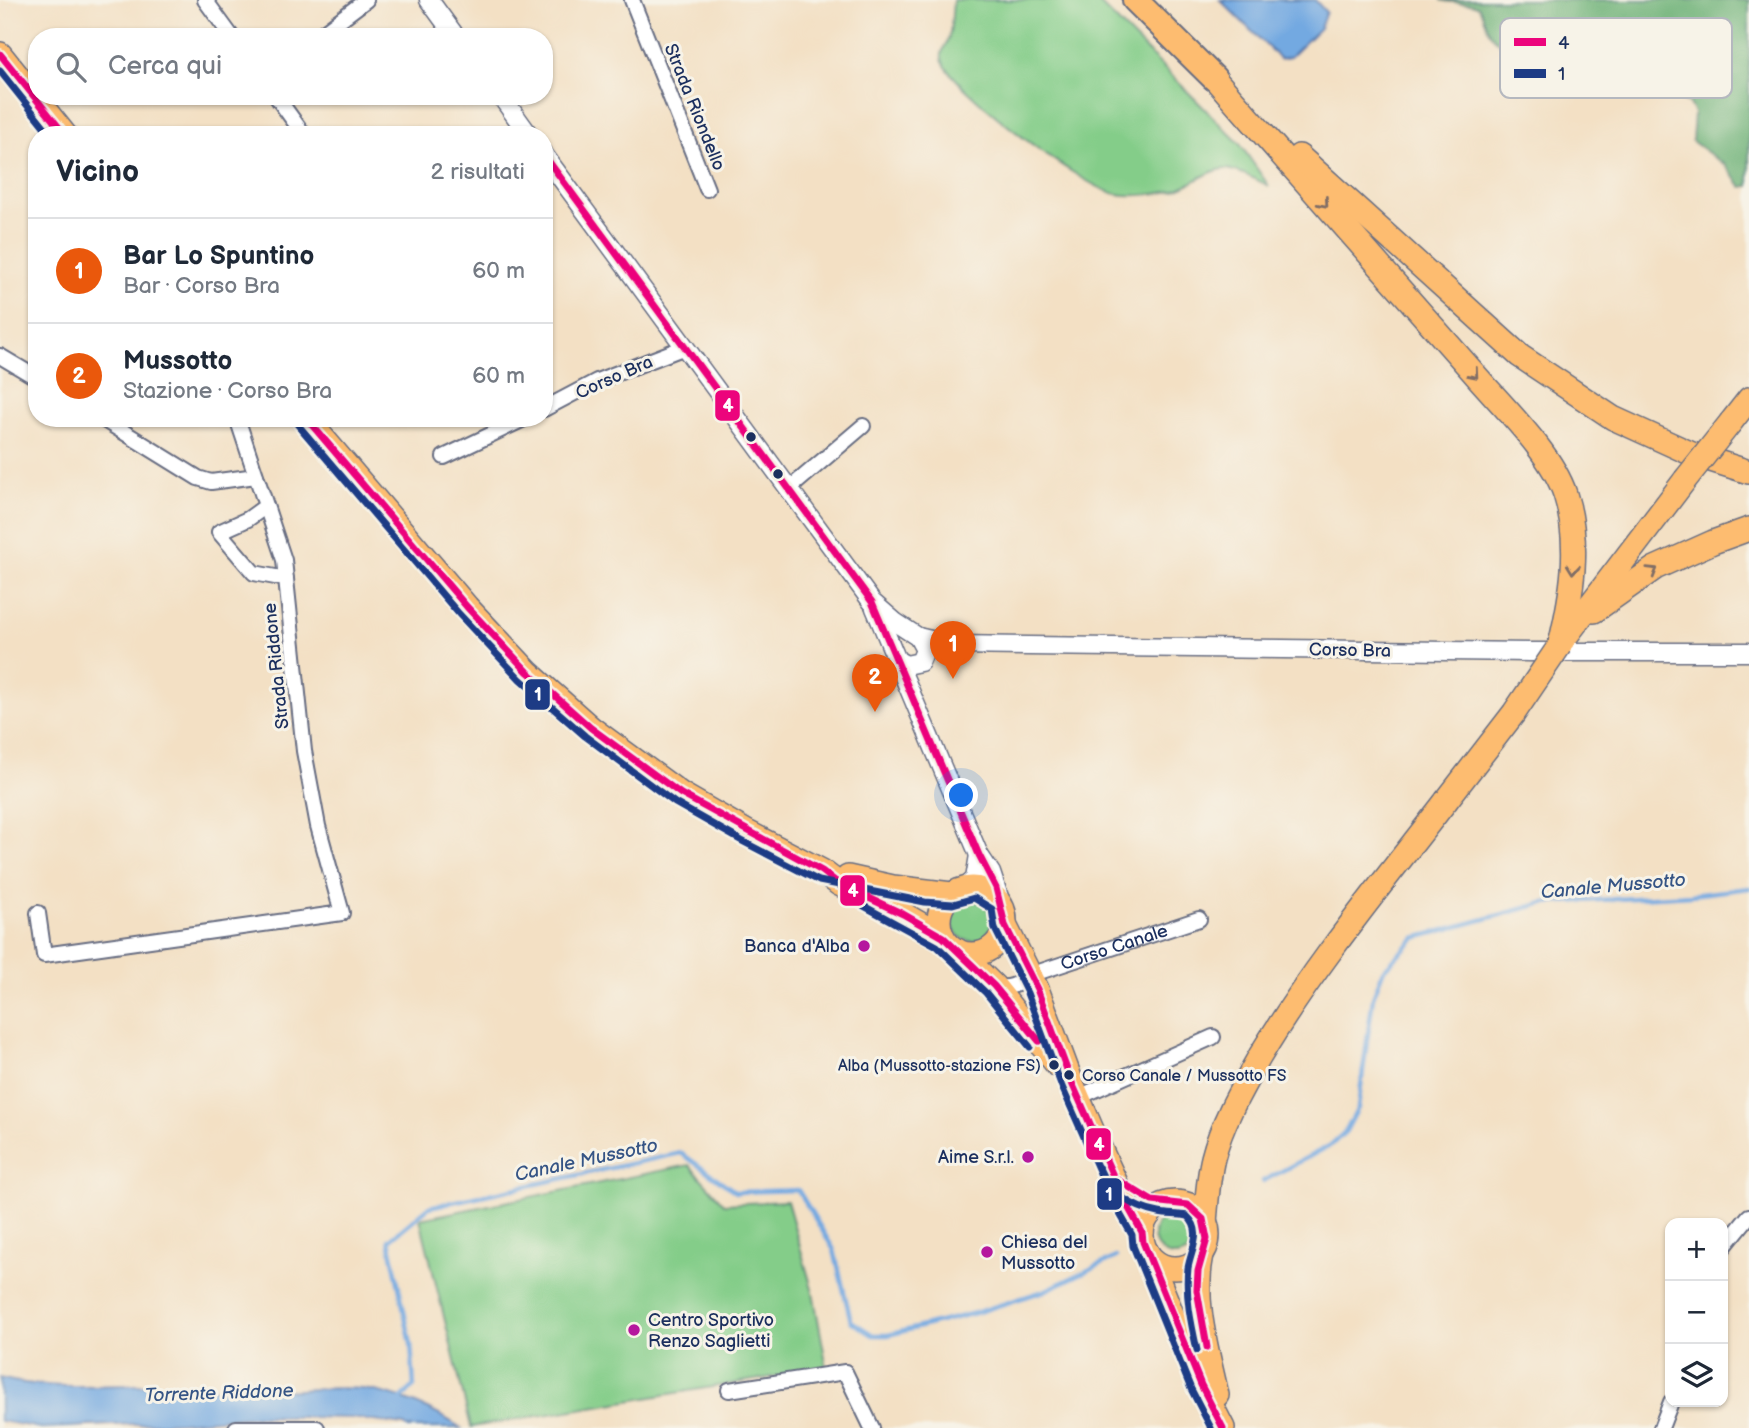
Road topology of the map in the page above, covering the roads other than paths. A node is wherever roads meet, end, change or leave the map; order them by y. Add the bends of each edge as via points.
1 (205, 0) edge
2 (366, 0) edge
3 (429, 0) edge
4 (632, 0) edge
5 (1135, 0) edge
6 (225, 28) edge
7 (329, 28) edge
8 (449, 28) edge
9 (0, 54) edge
10 (1214, 79) junction
11 (28, 89) edge
12 (41, 105) edge
13 (281, 105) edge
14 (507, 105) edge
15 (58, 126) edge
16 (297, 126) edge
17 (523, 126) edge
18 (553, 167) edge
19 (707, 189) dead end
20 (685, 347) junction
21 (0, 356) edge
22 (28, 373) edge
23 (1749, 399) edge
24 (553, 405) edge
25 (863, 426) dead end
26 (116, 427) edge
27 (240, 427) edge
28 (314, 427) edge
29 (507, 427) edge
30 (444, 457) dead end
31 (1749, 472) edge
32 (256, 476) junction
33 (789, 489) junction
34 (266, 506) junction
35 (1749, 529) edge
36 (286, 579) junction
37 (872, 602) junction
38 (1567, 630) junction
39 (916, 636) junction
40 (952, 645) junction
41 (1749, 652) edge
42 (895, 655) junction
43 (920, 660) junction
44 (915, 702) junction
45 (979, 855) junction
46 (822, 871) junction
47 (893, 887) junction
48 (959, 891) junction
49 (872, 899) junction
50 (38, 913) dead end
51 (1003, 914) junction
52 (1199, 919) dead end
53 (950, 944) junction
54 (1030, 975) junction
55 (994, 986) junction
56 (1213, 1037) dead end
57 (1075, 1090) junction
58 (1213, 1158) junction
59 (1116, 1179) junction
60 (1171, 1203) junction
61 (1749, 1216) edge
62 (1205, 1222) junction
63 (1145, 1242) junction
64 (1728, 1242) edge
65 (1202, 1254) junction
66 (729, 1390) dead end
67 (1669, 1407) edge
68 (236, 1428) edge
69 (317, 1428) edge
70 (872, 1428) edge
71 (1223, 1428) edge
72 (1661, 1428) edge

1 - 6 street
2 - 7 street
3 - 8 street
4 - 19 street, Strada Riondello
5 - 10 highway
9 - 11 main road
10 - 31 main road via 1520,356 1613,418 1692,454
10 -> 38 main road via 1552,466 1572,518 1574,561
12 - 15 main road
13 - 16 street
14 - 17 street
18 - 20 street, Corso Bra
20 - 24 street, Corso Bra via 597,381
20 - 33 street, Corso Bra
21 - 22 street
23 - 38 main road, bridge
25 - 33 street
26 - 32 street via 198,478 211,482
27 - 32 street, Strada Riddone
28 - 46 main road via 467,607 528,672 591,728 681,793
29 - 30 street
32 - 34 street, Strada Riddone
33 - 37 street, Corso Bra
34 - 36 street, Strada Riddone
34 - 36 street via 219,532 254,573
38 -> 35 main road via 1655,568
36 - 50 street, Strada Riddone via 304,751 342,913 44,955
37 - 39 street, Corso Bra
37 - 42 street, Corso Bra
38 - 58 main road, bridge via 1514,713 1285,1014 1228,1114
39 - 40 street, Corso Bra
39 - 42 street via 900,638
39 - 43 street via 924,645
40 - 41 street, Corso Bra
40 - 43 street, Corso Bra
42 - 43 street via 906,666
42 - 44 street, Corso Bra
43 - 44 street, Corso Bra via 913,681
44 - 45 street, Corso Bra
45 - 48 street via 975,879
45 - 51 street, Corso Bra via 991,873
46 - 47 main road
46 - 49 main road
47 - 48 main road
47 - 49 street via 878,891
48 - 51 main road via 985,890
48 - 53 main road via 940,909 939,919
49 - 53 main road
51 - 53 main road via 1002,936 987,951 976,954
51 - 54 main road
52 - 54 street, Corso Canale
53 - 55 main road
54 - 55 street, Corso Canale via 1005,989
54 - 57 main road
55 - 57 main road
56 - 57 street
57 - 59 main road
58 - 60 main road
58 - 62 main road
59 - 60 main road via 1139,1194
59 - 63 main road
60 - 62 main road via 1194,1208
60 - 63 main road via 1149,1214
61 - 64 street
62 - 65 main road via 1207,1244
63 - 65 main road via 1154,1260 1174,1267 1185,1266
63 - 71 main road via 1201,1385
65 - 71 main road via 1198,1274 1201,1317
66 - 70 street via 845,1372
67 - 72 street
68 - 69 street

